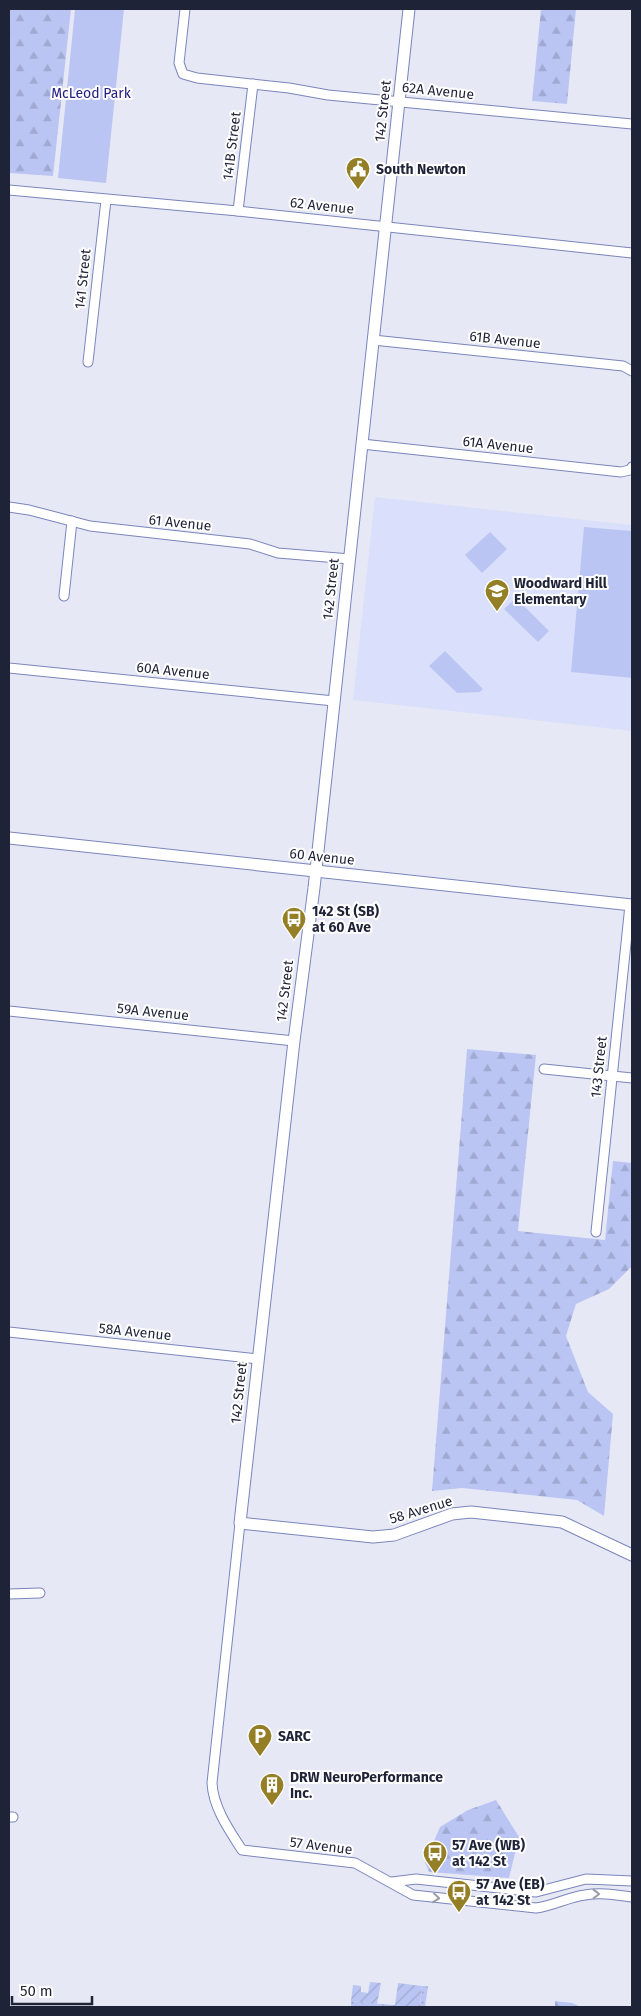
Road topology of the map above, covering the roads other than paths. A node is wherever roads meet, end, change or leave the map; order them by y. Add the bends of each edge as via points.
1 (185, 9) edge
2 (409, 9) edge
3 (254, 84) junction
4 (400, 102) junction
5 (632, 124) edge
6 (9, 190) edge
7 (106, 200) junction
8 (238, 211) junction
9 (385, 227) junction
10 (632, 253) edge
11 (373, 340) junction
12 (88, 362) dead end
13 (632, 371) edge
14 (362, 444) junction
15 (631, 469) edge
16 (9, 507) edge
17 (72, 521) junction
18 (350, 559) junction
19 (64, 596) dead end
20 (9, 668) edge
21 (334, 701) junction
22 (9, 838) edge
23 (316, 871) junction
24 (631, 905) edge
25 (9, 1012) edge
26 (294, 1041) junction
27 (544, 1069) dead end
28 (612, 1076) junction
29 (632, 1078) edge
30 (596, 1232) dead end
31 (9, 1332) edge
32 (258, 1359) junction
33 (240, 1522) junction
34 (632, 1555) edge
35 (40, 1593) dead end
36 (9, 1594) edge
37 (242, 1850) joint
38 (632, 1881) edge
39 (392, 1882) junction
40 (632, 1897) edge

1 - 3 street, 62A Avenue via 179,63 183,74
2 - 4 street, 142 Street
3 - 4 street, 62A Avenue
3 - 8 street, 141B Street
4 - 5 street, 62A Avenue
4 - 9 street, 142 Street
6 - 7 street, 62 Avenue
7 - 8 street, 62 Avenue
7 - 12 street, 141 Street
8 - 9 street, 62 Avenue
9 - 10 street, 62 Avenue
9 - 11 street, 142 Street
11 - 13 street, 61B Avenue via 623,366
11 - 14 street, 142 Street
14 - 15 street, 61A Avenue via 621,472
14 - 18 street, 142 Street
16 - 17 street, 61 Avenue
17 - 18 street, 61 Avenue via 90,526 250,544 278,553
17 - 19 street
18 - 21 street, 142 Street
20 - 21 street, 60A Avenue
21 - 23 street, 142 Street
22 - 23 street, 60 Avenue
23 - 24 street, 60 Avenue
23 - 26 street, 142 Street
24 - 28 street, 143 Street
25 - 26 street, 59A Avenue
26 - 32 street, 142 Street
27 - 28 street
28 - 29 street
28 - 30 street, 143 Street
31 - 32 street, 58A Avenue
32 - 33 street, 142 Street
33 - 34 street, 58 Avenue via 373,1537 394,1535 452,1514 487,1513 562,1522
33 - 37 street, 142 Street via 212,1783 215,1801
35 - 36 street
37 - 39 street, 57 Avenue via 355,1863
38 - 39 street via 586,1879 536,1892 416,1879
39 -> 40 street, 57 Avenue via 413,1895 520,1907 550,1906 590,1894

